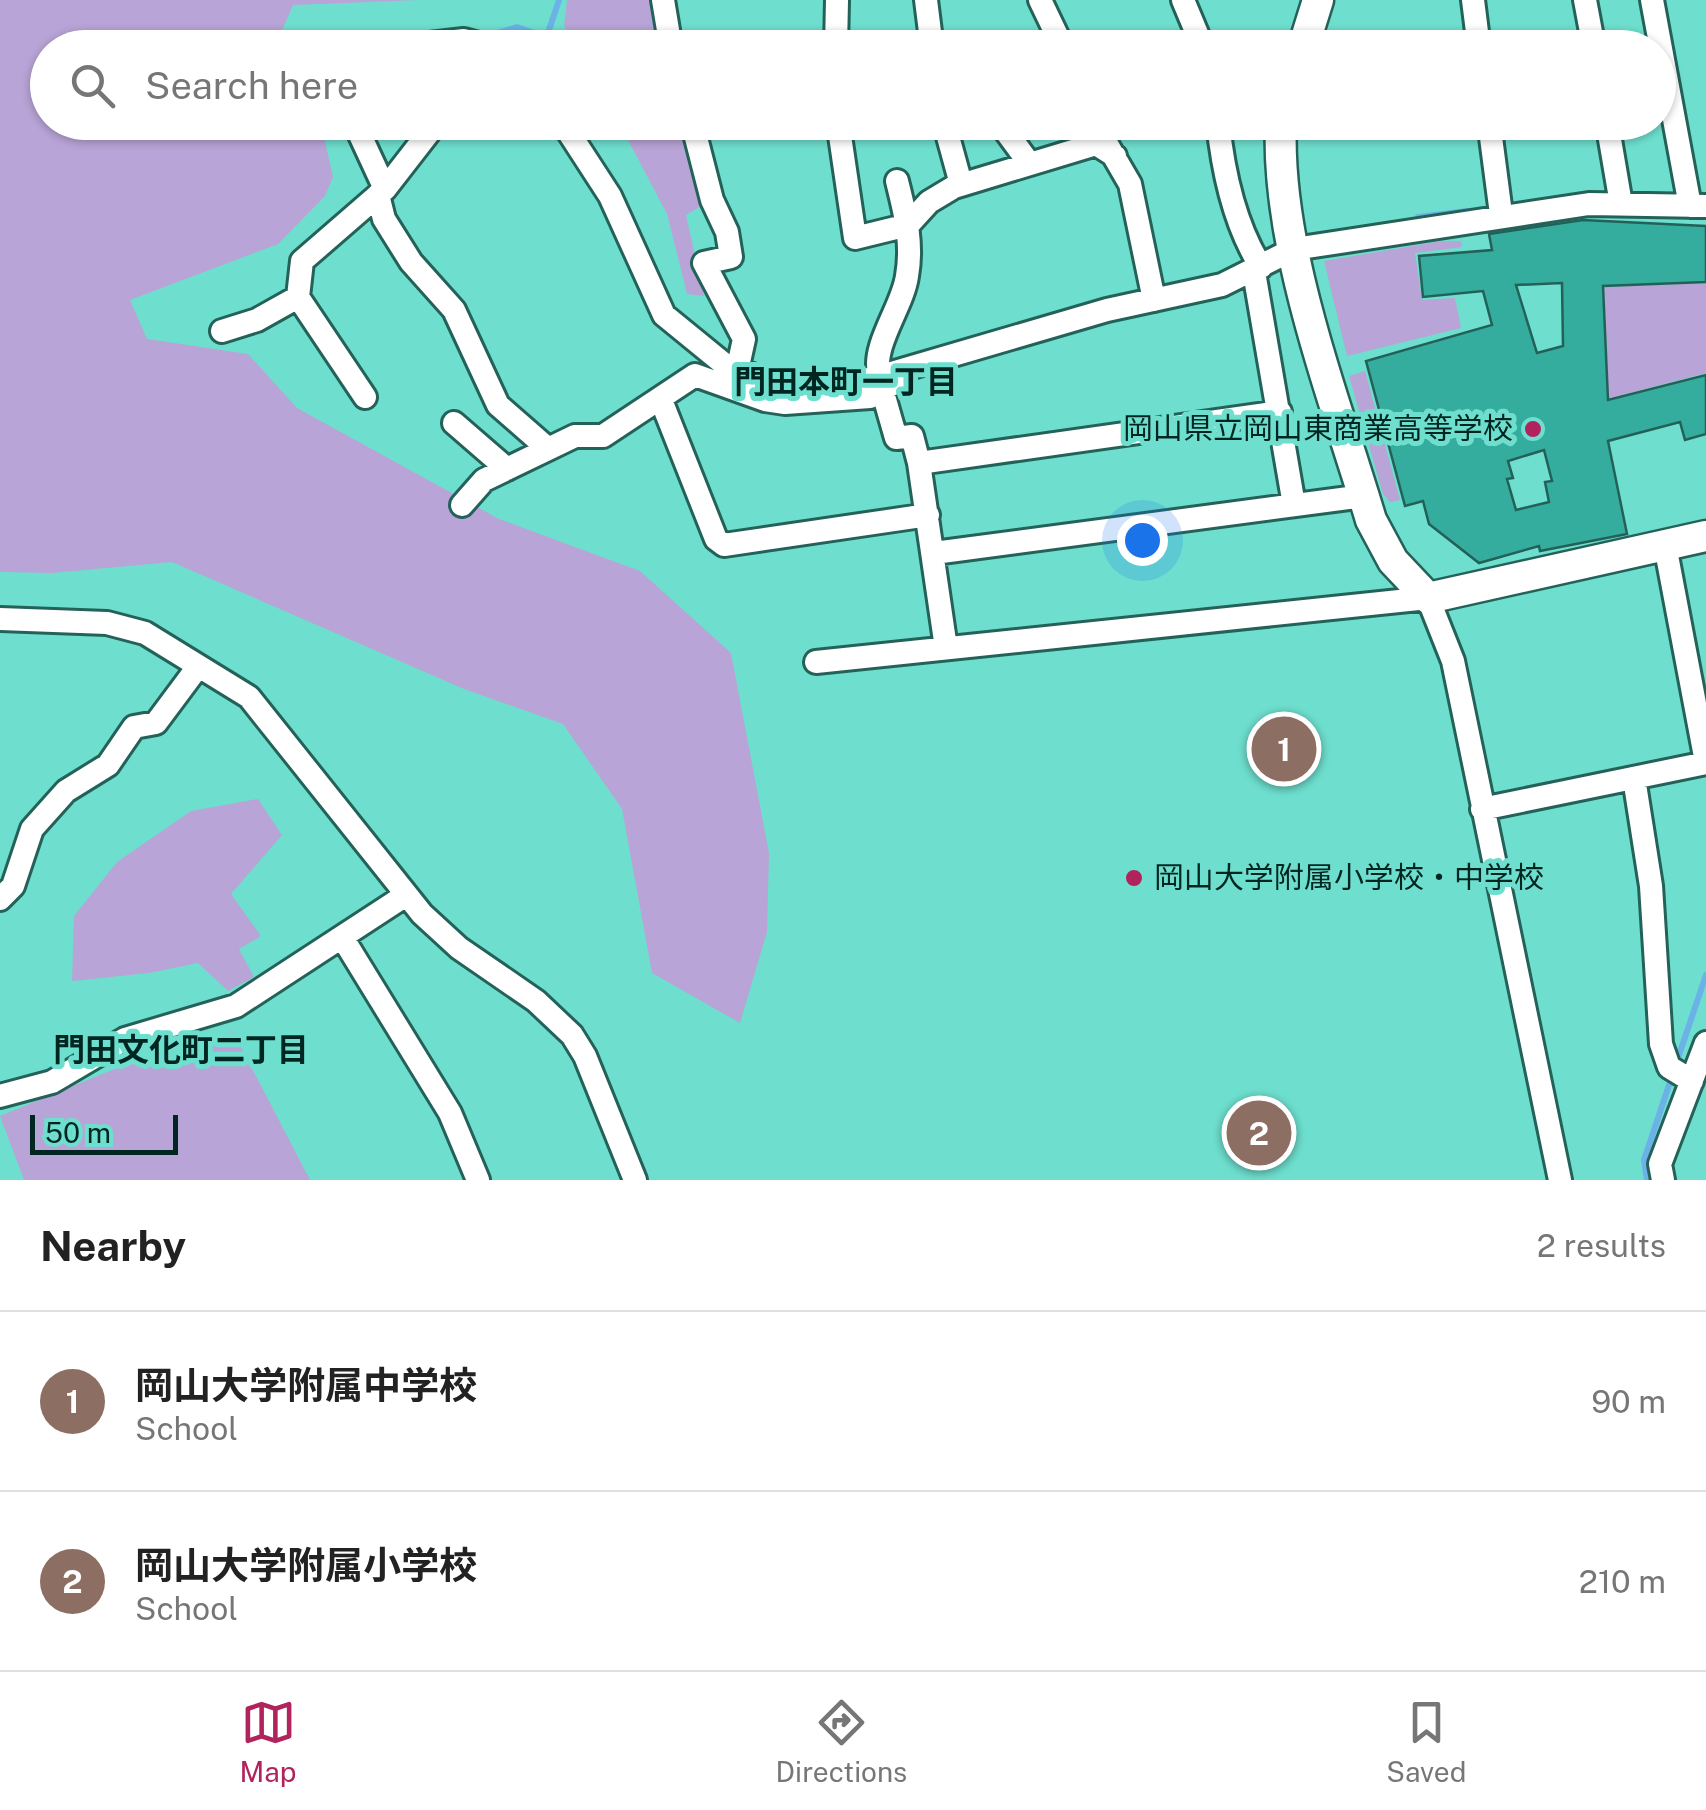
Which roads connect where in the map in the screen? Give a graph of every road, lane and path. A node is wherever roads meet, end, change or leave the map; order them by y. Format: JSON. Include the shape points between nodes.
{"nodes":[{"id":1,"x":663,"y":0,"type":"edge"},
{"id":2,"x":836,"y":0,"type":"edge"},
{"id":3,"x":926,"y":0,"type":"edge"},
{"id":4,"x":1040,"y":0,"type":"edge"},
{"id":5,"x":1184,"y":0,"type":"edge"},
{"id":6,"x":1473,"y":0,"type":"edge"},
{"id":7,"x":1585,"y":0,"type":"edge"},
{"id":8,"x":1652,"y":0,"type":"edge"},
{"id":9,"x":1315,"y":3,"type":"edge"},
{"id":10,"x":668,"y":30,"type":"edge"},
{"id":11,"x":836,"y":30,"type":"edge"},
{"id":12,"x":930,"y":30,"type":"edge"},
{"id":13,"x":1055,"y":30,"type":"edge"},
{"id":14,"x":1196,"y":30,"type":"edge"},
{"id":15,"x":1308,"y":30,"type":"edge"},
{"id":16,"x":1477,"y":30,"type":"edge"},
{"id":17,"x":1591,"y":30,"type":"edge"},
{"id":18,"x":1659,"y":30,"type":"edge"},
{"id":19,"x":1676,"y":107,"type":"edge"},
{"id":20,"x":361,"y":140,"type":"edge"},
{"id":21,"x":423,"y":140,"type":"edge"},
{"id":22,"x":574,"y":140,"type":"edge"},
{"id":23,"x":697,"y":140,"type":"edge"},
{"id":24,"x":841,"y":140,"type":"edge"},
{"id":25,"x":949,"y":140,"type":"edge"},
{"id":26,"x":1012,"y":140,"type":"edge"},
{"id":27,"x":1105,"y":140,"type":"edge"},
{"id":28,"x":1220,"y":140,"type":"edge"},
{"id":29,"x":1281,"y":140,"type":"edge"},
{"id":30,"x":1491,"y":140,"type":"edge"},
{"id":31,"x":1609,"y":140,"type":"edge"},
{"id":32,"x":1115,"y":156,"type":"junction"},
{"id":33,"x":1028,"y":163,"type":"junction"},
{"id":34,"x":897,"y":181,"type":"dead end"},
{"id":35,"x":961,"y":184,"type":"junction"},
{"id":36,"x":382,"y":192,"type":"junction"},
{"id":37,"x":1620,"y":204,"type":"junction"},
{"id":38,"x":1698,"y":206,"type":"edge"},
{"id":39,"x":1501,"y":214,"type":"junction"},
{"id":40,"x":908,"y":225,"type":"junction"},
{"id":41,"x":1294,"y":249,"type":"junction"},
{"id":42,"x":1257,"y":270,"type":"junction"},
{"id":43,"x":298,"y":297,"type":"junction"},
{"id":44,"x":1154,"y":300,"type":"junction"},
{"id":45,"x":222,"y":331,"type":"dead end"},
{"id":46,"x":739,"y":363,"type":"junction"},
{"id":47,"x":879,"y":374,"type":"junction"},
{"id":48,"x":365,"y":397,"type":"dead end"},
{"id":49,"x":662,"y":400,"type":"junction"},
{"id":50,"x":1280,"y":412,"type":"junction"},
{"id":51,"x":454,"y":422,"type":"dead end"},
{"id":52,"x":546,"y":447,"type":"junction"},
{"id":53,"x":919,"y":463,"type":"junction"},
{"id":54,"x":508,"y":469,"type":"junction"},
{"id":55,"x":1364,"y":496,"type":"junction"},
{"id":56,"x":462,"y":504,"type":"dead end"},
{"id":57,"x":1294,"y":505,"type":"junction"},
{"id":58,"x":928,"y":515,"type":"junction"},
{"id":59,"x":1706,"y":536,"type":"edge"},
{"id":60,"x":1664,"y":545,"type":"junction"},
{"id":61,"x":934,"y":553,"type":"junction"},
{"id":62,"x":1428,"y":598,"type":"junction"},
{"id":63,"x":0,"y":619,"type":"edge"},
{"id":64,"x":946,"y":648,"type":"junction"},
{"id":65,"x":816,"y":662,"type":"dead end"},
{"id":66,"x":197,"y":668,"type":"junction"},
{"id":67,"x":1706,"y":763,"type":"edge"},
{"id":68,"x":1634,"y":778,"type":"junction"},
{"id":69,"x":1482,"y":809,"type":"junction"},
{"id":70,"x":406,"y":895,"type":"junction"},
{"id":71,"x":0,"y":899,"type":"edge"},
{"id":72,"x":342,"y":937,"type":"junction"},
{"id":73,"x":1706,"y":1042,"type":"edge"},
{"id":74,"x":1680,"y":1074,"type":"junction"},
{"id":75,"x":0,"y":1096,"type":"edge"},
{"id":76,"x":478,"y":1180,"type":"edge"},
{"id":77,"x":635,"y":1180,"type":"edge"},
{"id":78,"x":1560,"y":1180,"type":"edge"},
{"id":79,"x":1664,"y":1180,"type":"edge"}],
"edges":[{"from":1,"to":10,"type":"street"},
{"from":2,"to":11,"type":"street"},
{"from":3,"to":12,"type":"street"},
{"from":4,"to":13,"type":"street"},
{"from":5,"to":14,"type":"street"},
{"from":6,"to":16,"type":"street"},
{"from":7,"to":17,"type":"street"},
{"from":8,"to":18,"type":"street"},
{"from":9,"to":15,"type":"street"},
{"from":19,"to":38,"type":"street"},
{"from":20,"to":36,"type":"street"},
{"from":21,"to":36,"type":"street"},
{"from":22,"to":46,"type":"street","via":[[610,196],[664,315],[698,346]]},
{"from":23,"to":46,"type":"street","via":[[731,258],[704,264],[740,328]]},
{"from":24,"to":40,"type":"street","via":[[855,238]]},
{"from":25,"to":35,"type":"street"},
{"from":26,"to":33,"type":"street"},
{"from":27,"to":32,"type":"street"},
{"from":28,"to":42,"type":"street"},
{"from":29,"to":41,"type":"street","via":[[1279,168]]},
{"from":30,"to":39,"type":"street"},
{"from":31,"to":37,"type":"street"},
{"from":32,"to":33,"type":"street","via":[[1096,144]]},
{"from":32,"to":44,"type":"street","via":[[1130,184]]},
{"from":33,"to":35,"type":"street"},
{"from":34,"to":40,"type":"street"},
{"from":35,"to":40,"type":"street","via":[[928,202]]},
{"from":36,"to":43,"type":"street","via":[[302,261]]},
{"from":36,"to":52,"type":"street","via":[[384,219],[454,310],[498,405]]},
{"from":37,"to":38,"type":"street"},
{"from":37,"to":39,"type":"street"},
{"from":39,"to":41,"type":"street"},
{"from":40,"to":47,"type":"street","via":[[907,278]]},
{"from":41,"to":42,"type":"street"},
{"from":41,"to":55,"type":"street"},
{"from":42,"to":44,"type":"street"},
{"from":42,"to":50,"type":"street"},
{"from":43,"to":45,"type":"street"},
{"from":43,"to":48,"type":"street"},
{"from":44,"to":47,"type":"street"},
{"from":46,"to":47,"type":"street","via":[[776,384]]},
{"from":47,"to":49,"type":"street","via":[[870,397],[786,403],[695,375]]},
{"from":47,"to":53,"type":"street","via":[[896,438],[912,436]]},
{"from":49,"to":52,"type":"street","via":[[603,436],[575,436]]},
{"from":49,"to":58,"type":"street","via":[[716,540],[724,545]]},
{"from":50,"to":53,"type":"street"},
{"from":50,"to":57,"type":"street"},
{"from":51,"to":54,"type":"street"},
{"from":52,"to":54,"type":"street"},
{"from":53,"to":58,"type":"street"},
{"from":54,"to":56,"type":"street","via":[[484,480]]},
{"from":55,"to":57,"type":"street"},
{"from":55,"to":62,"type":"street","via":[[1393,561]]},
{"from":57,"to":61,"type":"street"},
{"from":58,"to":61,"type":"street"},
{"from":59,"to":60,"type":"street"},
{"from":60,"to":62,"type":"street"},
{"from":60,"to":67,"type":"street"},
{"from":61,"to":64,"type":"street"},
{"from":62,"to":64,"type":"street"},
{"from":62,"to":69,"type":"street","via":[[1454,661]]},
{"from":63,"to":66,"type":"street","via":[[107,622],[145,634]]},
{"from":64,"to":65,"type":"street"},
{"from":66,"to":70,"type":"street","via":[[249,697]]},
{"from":66,"to":71,"type":"street","via":[[156,723],[134,727],[108,765],[66,791],[32,829],[13,886]]},
{"from":67,"to":68,"type":"street"},
{"from":68,"to":69,"type":"street"},
{"from":68,"to":74,"type":"street","via":[[1651,886],[1661,1044]]},
{"from":69,"to":78,"type":"street"},
{"from":70,"to":72,"type":"street"},
{"from":70,"to":77,"type":"street","via":[[459,948],[522,990],[572,1036]]},
{"from":72,"to":75,"type":"street","via":[[236,1006],[126,1038],[52,1082]]},
{"from":72,"to":76,"type":"street","via":[[450,1113]]},
{"from":73,"to":74,"type":"street"},
{"from":74,"to":79,"type":"street","via":[[1660,1164]]}]}
